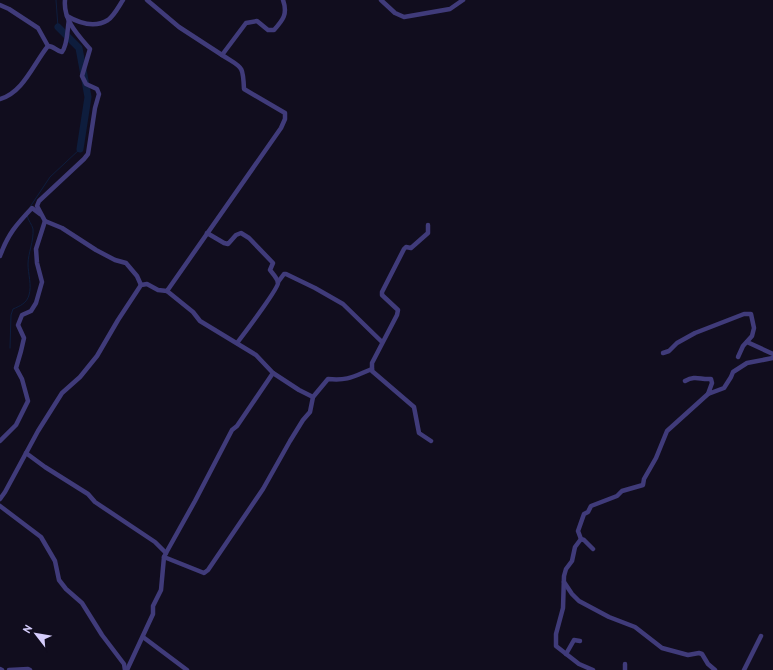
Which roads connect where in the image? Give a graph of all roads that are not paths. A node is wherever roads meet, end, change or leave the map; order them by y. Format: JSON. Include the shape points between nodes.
{"nodes":[{"id":1,"x":65,"y":0,"type":"edge"},
{"id":2,"x":123,"y":0,"type":"edge"},
{"id":3,"x":147,"y":0,"type":"edge"},
{"id":4,"x":282,"y":0,"type":"edge"},
{"id":5,"x":381,"y":0,"type":"edge"},
{"id":6,"x":463,"y":0,"type":"edge"},
{"id":7,"x":0,"y":5,"type":"edge"},
{"id":8,"x":68,"y":18,"type":"junction"},
{"id":9,"x":48,"y":46,"type":"junction"},
{"id":10,"x":222,"y":55,"type":"junction"},
{"id":11,"x":0,"y":99,"type":"edge"},
{"id":12,"x":41,"y":214,"type":"junction"},
{"id":13,"x":45,"y":222,"type":"junction"},
{"id":14,"x":428,"y":225,"type":"dead end"},
{"id":15,"x":207,"y":233,"type":"junction"},
{"id":16,"x":0,"y":256,"type":"edge"},
{"id":17,"x":278,"y":282,"type":"junction"},
{"id":18,"x":141,"y":285,"type":"junction"},
{"id":19,"x":167,"y":291,"type":"junction"},
{"id":20,"x":382,"y":342,"type":"junction"},
{"id":21,"x":747,"y":342,"type":"junction"},
{"id":22,"x":237,"y":343,"type":"junction"},
{"id":23,"x":663,"y":353,"type":"dead end"},
{"id":24,"x":773,"y":354,"type":"edge"},
{"id":25,"x":738,"y":357,"type":"dead end"},
{"id":26,"x":773,"y":358,"type":"edge"},
{"id":27,"x":372,"y":369,"type":"junction"},
{"id":28,"x":272,"y":373,"type":"junction"},
{"id":29,"x":685,"y":381,"type":"dead end"},
{"id":30,"x":708,"y":394,"type":"junction"},
{"id":31,"x":313,"y":397,"type":"junction"},
{"id":32,"x":0,"y":441,"type":"edge"},
{"id":33,"x":430,"y":441,"type":"dead end"},
{"id":34,"x":26,"y":453,"type":"junction"},
{"id":35,"x":0,"y":499,"type":"edge"},
{"id":36,"x":0,"y":506,"type":"edge"},
{"id":37,"x":581,"y":539,"type":"junction"},
{"id":38,"x":593,"y":548,"type":"dead end"},
{"id":39,"x":165,"y":555,"type":"junction"},
{"id":40,"x":564,"y":582,"type":"junction"},
{"id":41,"x":143,"y":636,"type":"junction"},
{"id":42,"x":761,"y":636,"type":"dead end"},
{"id":43,"x":580,"y":641,"type":"dead end"},
{"id":44,"x":566,"y":654,"type":"junction"},
{"id":45,"x":625,"y":664,"type":"dead end"},
{"id":46,"x":9,"y":670,"type":"edge"},
{"id":47,"x":30,"y":670,"type":"edge"},
{"id":48,"x":126,"y":670,"type":"edge"},
{"id":49,"x":187,"y":670,"type":"edge"},
{"id":50,"x":593,"y":670,"type":"edge"},
{"id":51,"x":625,"y":670,"type":"edge"},
{"id":52,"x":715,"y":670,"type":"edge"},
{"id":53,"x":744,"y":670,"type":"edge"}],
"edges":[{"from":1,"to":8,"type":"street"},
{"from":2,"to":8,"type":"street","via":[[109,20],[94,25]]},
{"from":3,"to":10,"type":"street","via":[[179,27]]},
{"from":4,"to":10,"type":"street","via":[[285,7],[283,20],[274,30],[268,30],[257,21],[246,23]]},
{"from":5,"to":6,"type":"street","via":[[395,13],[404,16],[450,9]]},
{"from":7,"to":9,"type":"street","via":[[38,28]]},
{"from":8,"to":9,"type":"street","via":[[62,52]]},
{"from":8,"to":12,"type":"street","via":[[90,49],[82,76],[86,84],[97,89],[99,94],[94,108],[88,154],[36,206]]},
{"from":9,"to":11,"type":"street","via":[[16,91]]},
{"from":10,"to":15,"type":"street","via":[[243,71],[244,89],[285,113],[285,119],[267,149]]},
{"from":12,"to":13,"type":"street"},
{"from":12,"to":16,"type":"street","via":[[32,208],[14,228]]},
{"from":13,"to":18,"type":"street","via":[[62,228],[96,250],[126,263]]},
{"from":13,"to":32,"type":"street","via":[[36,249],[42,282],[36,303],[31,311],[22,315],[18,325],[24,338],[16,368],[28,401],[16,425]]},
{"from":14,"to":20,"type":"street","via":[[428,233],[411,248],[404,249],[382,292],[398,310]]},
{"from":15,"to":17,"type":"street","via":[[228,244],[241,233],[249,238],[272,263],[270,270]]},
{"from":15,"to":19,"type":"street"},
{"from":17,"to":20,"type":"street","via":[[286,274],[315,288],[342,304]]},
{"from":17,"to":22,"type":"street","via":[[278,286],[258,316]]},
{"from":18,"to":19,"type":"street","via":[[147,284],[158,290]]},
{"from":18,"to":34,"type":"street","via":[[97,356],[80,377],[62,393]]},
{"from":19,"to":22,"type":"street","via":[[194,312],[200,321]]},
{"from":20,"to":27,"type":"street","via":[[372,362]]},
{"from":21,"to":23,"type":"street","via":[[753,331],[751,314],[744,314],[694,333]]},
{"from":21,"to":24,"type":"street"},
{"from":21,"to":25,"type":"street"},
{"from":22,"to":28,"type":"street","via":[[256,355]]},
{"from":26,"to":30,"type":"street","via":[[747,363],[733,372],[724,388]]},
{"from":27,"to":31,"type":"street","via":[[352,378],[328,379]]},
{"from":27,"to":33,"type":"street","via":[[414,407],[419,433]]},
{"from":28,"to":31,"type":"street"},
{"from":28,"to":39,"type":"street","via":[[238,426],[232,430]]},
{"from":29,"to":30,"type":"street","via":[[691,377],[711,379]]},
{"from":30,"to":37,"type":"street","via":[[668,431],[643,485],[622,491],[617,496],[591,506],[584,514],[578,531]]},
{"from":31,"to":39,"type":"street","via":[[310,412],[290,441],[263,490],[208,570],[204,573]]},
{"from":34,"to":35,"type":"street"},
{"from":34,"to":39,"type":"street","via":[[155,542]]},
{"from":36,"to":48,"type":"street","via":[[40,537],[55,561],[59,580],[82,603]]},
{"from":37,"to":38,"type":"street"},
{"from":37,"to":40,"type":"street","via":[[566,569]]},
{"from":39,"to":41,"type":"street","via":[[161,590]]},
{"from":40,"to":44,"type":"street","via":[[563,608],[556,634],[556,646]]},
{"from":40,"to":52,"type":"street","via":[[579,601],[635,627],[662,648],[688,655],[702,654]]},
{"from":41,"to":48,"type":"street"},
{"from":41,"to":49,"type":"street"},
{"from":42,"to":53,"type":"street"},
{"from":43,"to":44,"type":"street","via":[[574,640]]},
{"from":44,"to":50,"type":"street"},
{"from":45,"to":51,"type":"street"},
{"from":46,"to":47,"type":"street"}]}
